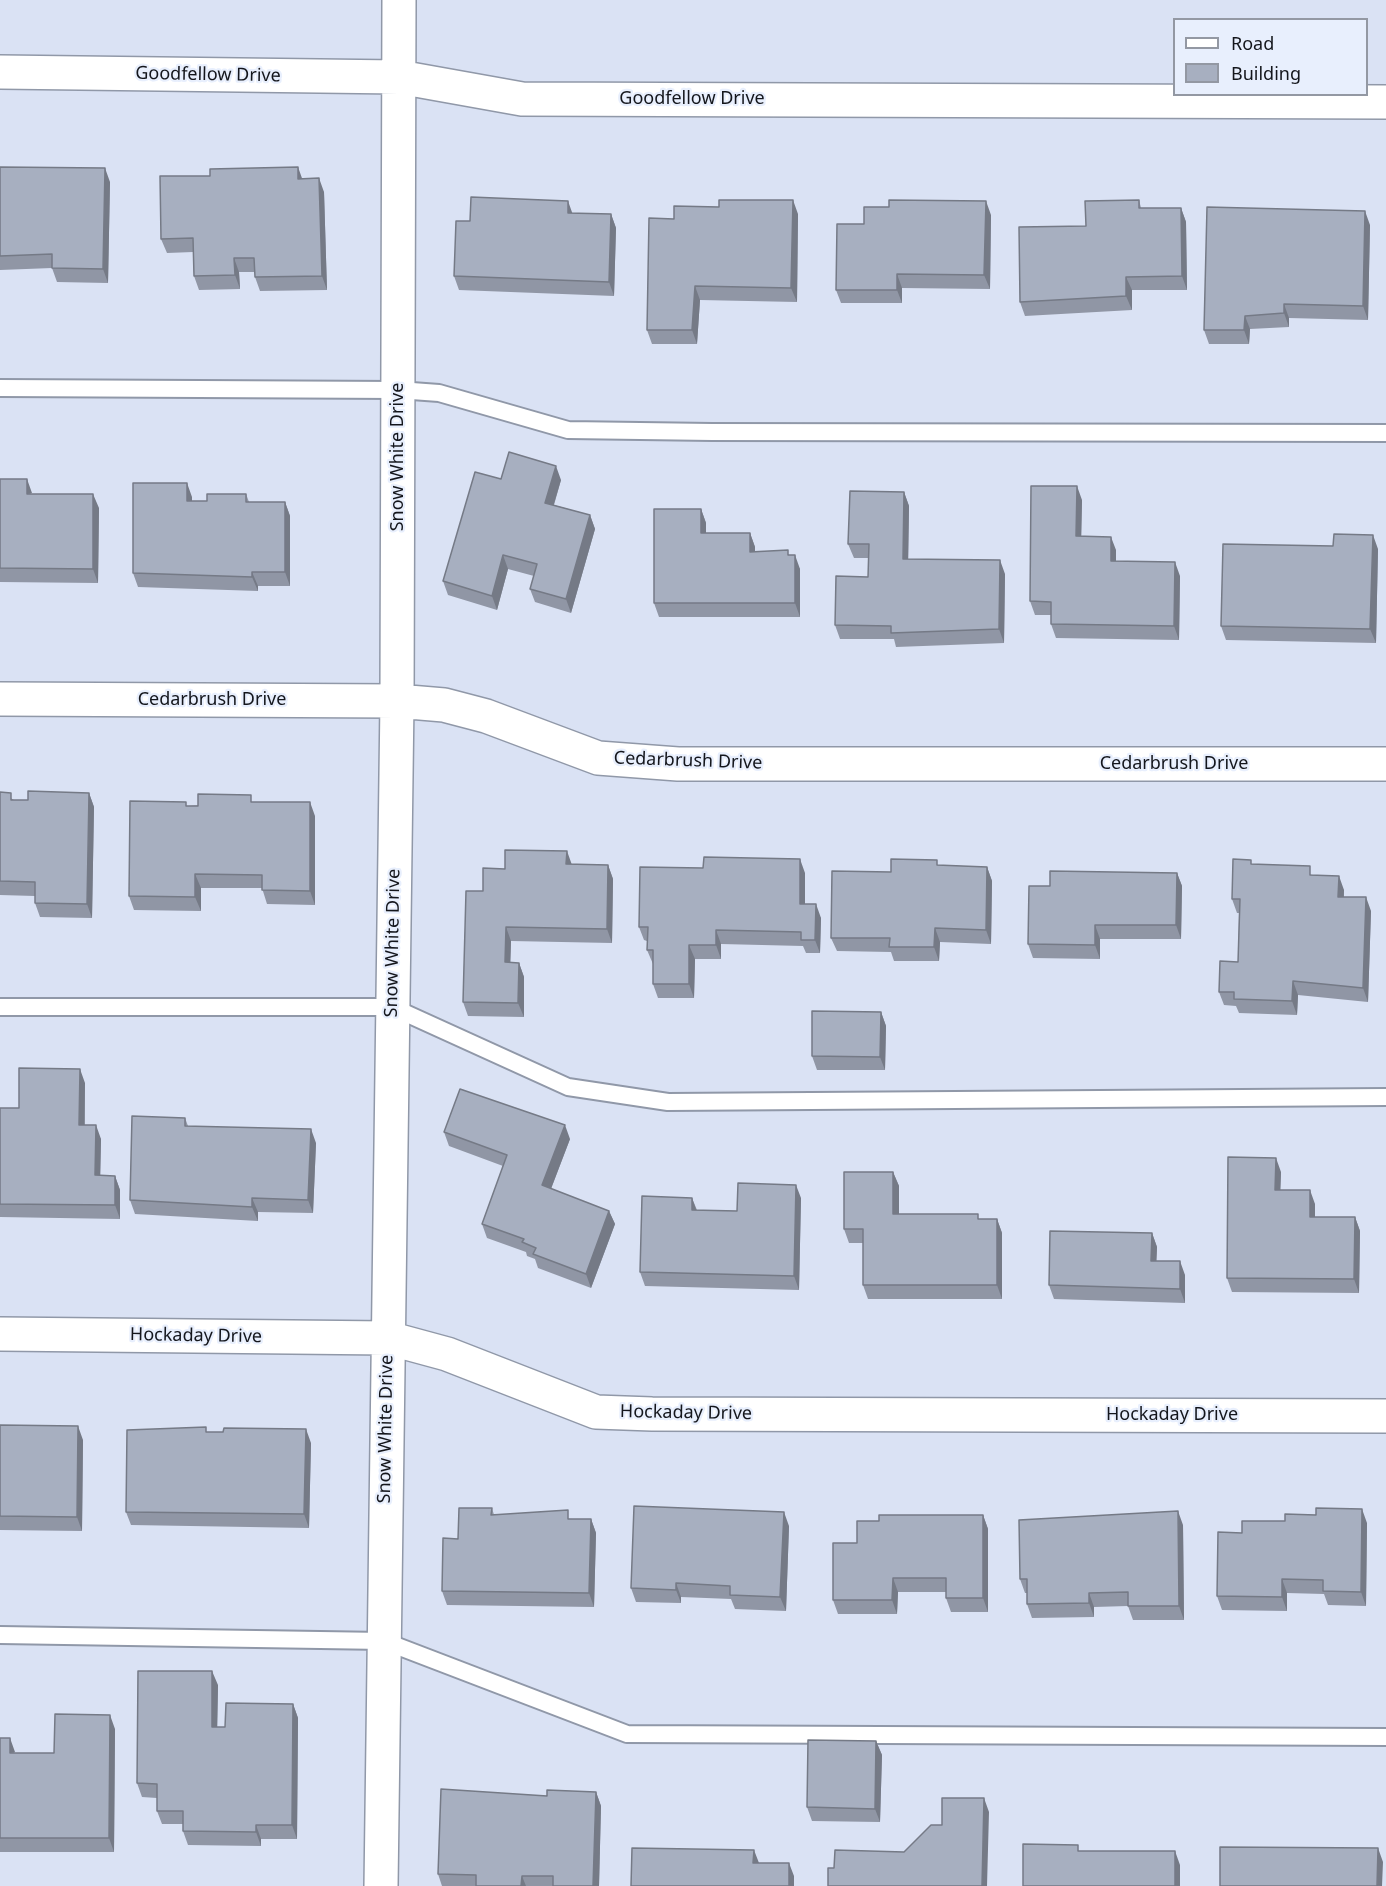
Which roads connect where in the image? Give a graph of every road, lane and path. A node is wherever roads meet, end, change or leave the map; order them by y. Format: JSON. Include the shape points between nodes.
{"nodes":[{"id":1,"x":399,"y":0,"type":"edge"},
{"id":2,"x":0,"y":72,"type":"edge"},
{"id":3,"x":399,"y":77,"type":"junction"},
{"id":4,"x":1386,"y":102,"type":"edge"},
{"id":5,"x":0,"y":388,"type":"edge"},
{"id":6,"x":398,"y":390,"type":"junction"},
{"id":7,"x":1386,"y":433,"type":"edge"},
{"id":8,"x":0,"y":699,"type":"edge"},
{"id":9,"x":397,"y":701,"type":"junction"},
{"id":10,"x":1386,"y":764,"type":"edge"},
{"id":11,"x":0,"y":1007,"type":"edge"},
{"id":12,"x":392,"y":1007,"type":"junction"},
{"id":13,"x":1386,"y":1097,"type":"edge"},
{"id":14,"x":0,"y":1334,"type":"edge"},
{"id":15,"x":387,"y":1338,"type":"junction"},
{"id":16,"x":1386,"y":1416,"type":"edge"},
{"id":17,"x":0,"y":1635,"type":"edge"},
{"id":18,"x":384,"y":1641,"type":"junction"},
{"id":19,"x":1386,"y":1737,"type":"edge"},
{"id":20,"x":381,"y":1886,"type":"edge"}],
"edges":[{"from":1,"to":3,"type":"street","name":"Snow White Drive"},
{"from":2,"to":3,"type":"street","name":"Goodfellow Drive"},
{"from":3,"to":4,"type":"street","name":"Goodfellow Drive","via":[[522,99]]},
{"from":3,"to":6,"type":"street","name":"Snow White Drive"},
{"from":5,"to":6,"type":"lane"},
{"from":6,"to":7,"type":"lane","via":[[439,393],[568,430]]},
{"from":6,"to":9,"type":"street","name":"Snow White Drive"},
{"from":8,"to":9,"type":"street","name":"Cedarbrush Drive"},
{"from":9,"to":10,"type":"street","name":"Cedarbrush Drive","via":[[444,705],[486,716],[598,758],[678,764]]},
{"from":9,"to":12,"type":"street","name":"Snow White Drive"},
{"from":11,"to":12,"type":"lane"},
{"from":12,"to":13,"type":"lane","via":[[568,1087],[668,1102]]},
{"from":12,"to":15,"type":"street","name":"Snow White Drive"},
{"from":14,"to":15,"type":"street","name":"Hockaday Drive"},
{"from":15,"to":16,"type":"street","name":"Hockaday Drive","via":[[447,1354],[596,1412]]},
{"from":15,"to":18,"type":"street","name":"Snow White Drive"},
{"from":17,"to":18,"type":"lane"},
{"from":18,"to":19,"type":"lane","via":[[627,1734]]},
{"from":18,"to":20,"type":"street","name":"Snow White Drive"}]}
